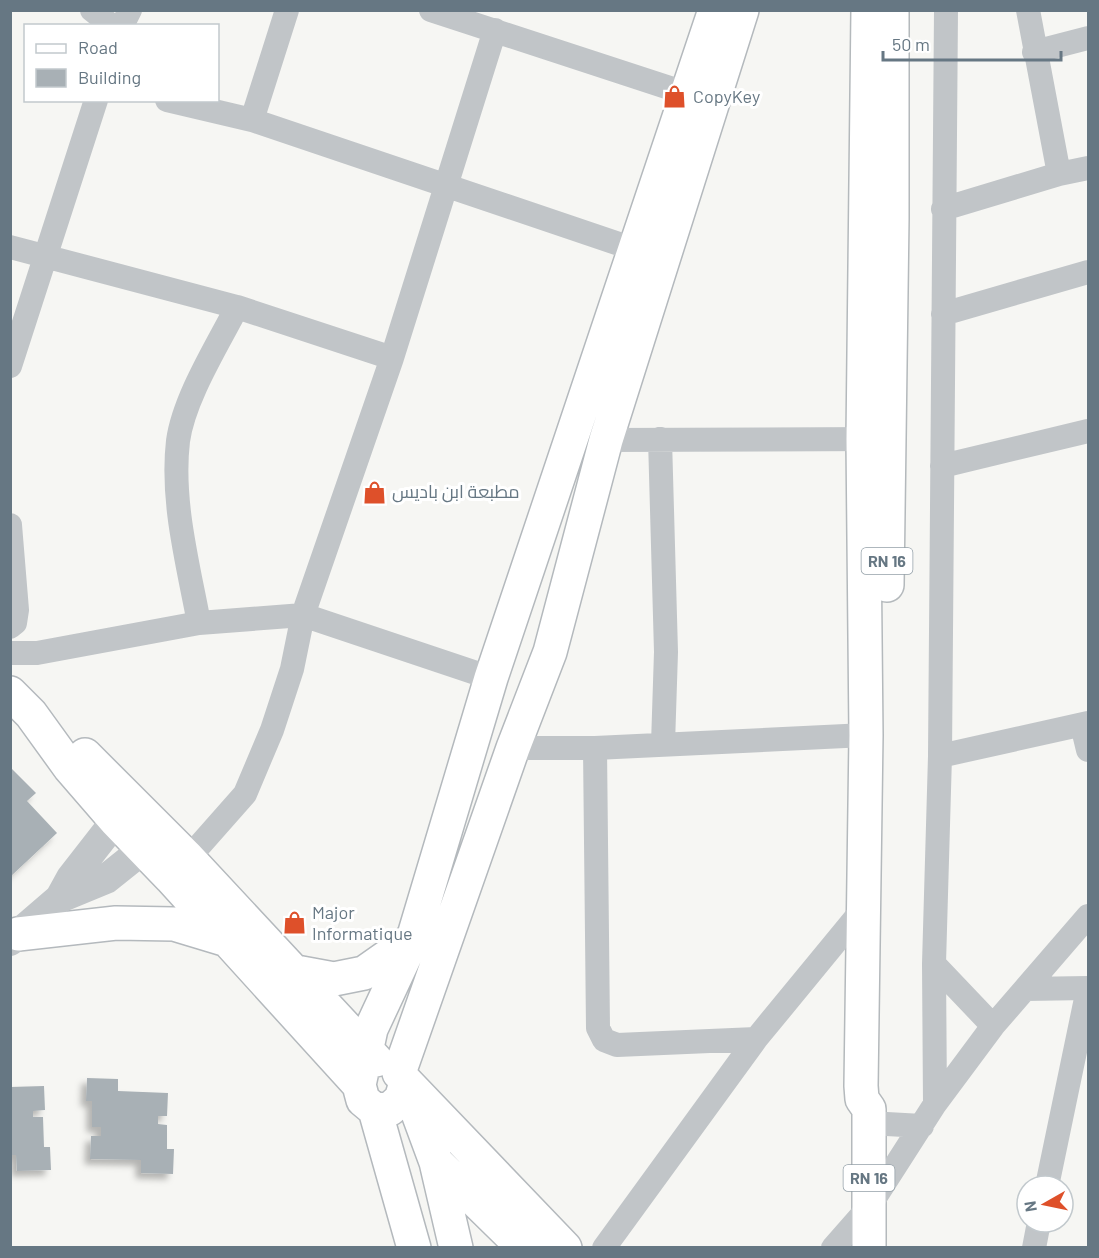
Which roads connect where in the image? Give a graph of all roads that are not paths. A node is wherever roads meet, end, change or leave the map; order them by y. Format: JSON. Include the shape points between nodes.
{"nodes":[{"id":1,"x":92,"y":10,"type":"edge"},
{"id":2,"x":129,"y":10,"type":"edge"},
{"id":3,"x":287,"y":10,"type":"edge"},
{"id":4,"x":431,"y":10,"type":"edge"},
{"id":5,"x":715,"y":10,"type":"edge"},
{"id":6,"x":742,"y":10,"type":"edge"},
{"id":7,"x":868,"y":10,"type":"edge"},
{"id":8,"x":892,"y":10,"type":"edge"},
{"id":9,"x":946,"y":10,"type":"edge"},
{"id":10,"x":1028,"y":10,"type":"edge"},
{"id":11,"x":110,"y":24,"type":"edge"},
{"id":12,"x":123,"y":24,"type":"edge"},
{"id":13,"x":495,"y":30,"type":"junction"},
{"id":14,"x":1089,"y":38,"type":"edge"},
{"id":15,"x":1034,"y":52,"type":"junction"},
{"id":16,"x":688,"y":94,"type":"junction"},
{"id":17,"x":95,"y":102,"type":"edge"},
{"id":18,"x":176,"y":102,"type":"edge"},
{"id":19,"x":252,"y":120,"type":"junction"},
{"id":20,"x":1089,"y":168,"type":"edge"},
{"id":21,"x":1059,"y":174,"type":"junction"},
{"id":22,"x":445,"y":184,"type":"junction"},
{"id":23,"x":943,"y":209,"type":"junction"},
{"id":24,"x":10,"y":247,"type":"edge"},
{"id":25,"x":637,"y":250,"type":"junction"},
{"id":26,"x":47,"y":257,"type":"junction"},
{"id":27,"x":1089,"y":272,"type":"edge"},
{"id":28,"x":237,"y":307,"type":"junction"},
{"id":29,"x":943,"y":314,"type":"junction"},
{"id":30,"x":392,"y":358,"type":"junction"},
{"id":31,"x":10,"y":366,"type":"edge"},
{"id":32,"x":1089,"y":431,"type":"edge"},
{"id":33,"x":876,"y":439,"type":"junction"},
{"id":34,"x":606,"y":440,"type":"junction"},
{"id":35,"x":660,"y":440,"type":"junction"},
{"id":36,"x":942,"y":466,"type":"junction"},
{"id":37,"x":10,"y":525,"type":"edge"},
{"id":38,"x":303,"y":615,"type":"junction"},
{"id":39,"x":199,"y":623,"type":"junction"},
{"id":40,"x":10,"y":627,"type":"edge"},
{"id":41,"x":10,"y":653,"type":"edge"},
{"id":42,"x":491,"y":678,"type":"junction"},
{"id":43,"x":21,"y":703,"type":"edge"},
{"id":44,"x":1085,"y":724,"type":"edge"},
{"id":45,"x":866,"y":735,"type":"junction"},
{"id":46,"x":663,"y":744,"type":"junction"},
{"id":47,"x":513,"y":748,"type":"junction"},
{"id":48,"x":595,"y":748,"type":"junction"},
{"id":49,"x":1089,"y":750,"type":"edge"},
{"id":50,"x":940,"y":756,"type":"junction"},
{"id":51,"x":123,"y":811,"type":"junction"},
{"id":52,"x":152,"y":843,"type":"junction"},
{"id":53,"x":180,"y":868,"type":"junction"},
{"id":54,"x":60,"y":898,"type":"junction"},
{"id":55,"x":862,"y":910,"type":"junction"},
{"id":56,"x":1089,"y":916,"type":"edge"},
{"id":57,"x":14,"y":938,"type":"edge"},
{"id":58,"x":413,"y":939,"type":"junction"},
{"id":59,"x":228,"y":940,"type":"junction"},
{"id":60,"x":934,"y":964,"type":"junction"},
{"id":61,"x":296,"y":972,"type":"junction"},
{"id":62,"x":1025,"y":988,"type":"junction"},
{"id":63,"x":1089,"y":989,"type":"edge"},
{"id":64,"x":993,"y":1026,"type":"junction"},
{"id":65,"x":756,"y":1039,"type":"junction"},
{"id":66,"x":382,"y":1081,"type":"junction"},
{"id":67,"x":935,"y":1104,"type":"junction"},
{"id":68,"x":869,"y":1116,"type":"junction"},
{"id":69,"x":922,"y":1126,"type":"junction"},
{"id":70,"x":436,"y":1162,"type":"junction"},
{"id":71,"x":1050,"y":1174,"type":"edge"},
{"id":72,"x":869,"y":1207,"type":"junction"},
{"id":73,"x":414,"y":1248,"type":"edge"},
{"id":74,"x":456,"y":1248,"type":"edge"},
{"id":75,"x":524,"y":1248,"type":"edge"},
{"id":76,"x":565,"y":1248,"type":"edge"},
{"id":77,"x":604,"y":1248,"type":"edge"},
{"id":78,"x":833,"y":1248,"type":"edge"},
{"id":79,"x":869,"y":1248,"type":"edge"}],
"edges":[{"from":1,"to":11,"type":"street"},
{"from":2,"to":12,"type":"street"},
{"from":3,"to":19,"type":"street"},
{"from":4,"to":13,"type":"street"},
{"from":5,"to":16,"type":"main road"},
{"from":6,"to":34,"type":"main road"},
{"from":7,"to":33,"type":"main road","number":"RN 16"},
{"from":8,"to":33,"type":"main road","number":"RN 16"},
{"from":9,"to":23,"type":"street"},
{"from":10,"to":15,"type":"street"},
{"from":13,"to":16,"type":"street"},
{"from":13,"to":22,"type":"street"},
{"from":14,"to":15,"type":"street"},
{"from":15,"to":21,"type":"street"},
{"from":16,"to":25,"type":"main road"},
{"from":17,"to":26,"type":"street"},
{"from":18,"to":19,"type":"street"},
{"from":19,"to":22,"type":"street"},
{"from":20,"to":21,"type":"street"},
{"from":21,"to":23,"type":"street"},
{"from":22,"to":25,"type":"street"},
{"from":22,"to":30,"type":"street"},
{"from":23,"to":29,"type":"street"},
{"from":24,"to":26,"type":"street"},
{"from":25,"to":42,"type":"main road"},
{"from":26,"to":28,"type":"street"},
{"from":26,"to":31,"type":"street"},
{"from":27,"to":29,"type":"street"},
{"from":28,"to":30,"type":"street"},
{"from":28,"to":39,"type":"street","via":[[191,400],[178,440],[182,530]]},
{"from":29,"to":36,"type":"street"},
{"from":30,"to":38,"type":"street"},
{"from":32,"to":36,"type":"street"},
{"from":33,"to":35,"type":"street"},
{"from":33,"to":45,"type":"main road","number":"RN 16"},
{"from":33,"to":68,"type":"main road","number":"RN 16","via":[[879,1087]]},
{"from":34,"to":35,"type":"street"},
{"from":34,"to":47,"type":"main road","via":[[550,652]]},
{"from":35,"to":46,"type":"street","via":[[666,652]]},
{"from":36,"to":50,"type":"street"},
{"from":37,"to":40,"type":"street","via":[[17,610],[15,623]]},
{"from":38,"to":39,"type":"street"},
{"from":38,"to":42,"type":"street"},
{"from":38,"to":53,"type":"street","via":[[272,730],[245,794]]},
{"from":39,"to":41,"type":"street","via":[[36,653]]},
{"from":42,"to":58,"type":"main road"},
{"from":43,"to":51,"type":"main road","via":[[70,768]]},
{"from":44,"to":49,"type":"street"},
{"from":44,"to":50,"type":"street"},
{"from":45,"to":46,"type":"street"},
{"from":45,"to":55,"type":"main road","number":"RN 16"},
{"from":46,"to":48,"type":"street"},
{"from":47,"to":48,"type":"street"},
{"from":47,"to":66,"type":"main road"},
{"from":48,"to":65,"type":"street","via":[[598,1028],[604,1040],[617,1045]]},
{"from":50,"to":60,"type":"street"},
{"from":51,"to":52,"type":"main road"},
{"from":51,"to":54,"type":"street"},
{"from":52,"to":53,"type":"main road"},
{"from":52,"to":54,"type":"street","via":[[93,886]]},
{"from":53,"to":59,"type":"main road"},
{"from":53,"to":61,"type":"main road"},
{"from":54,"to":57,"type":"street"},
{"from":55,"to":65,"type":"street"},
{"from":55,"to":68,"type":"main road","number":"RN 16","via":[[861,1086]]},
{"from":56,"to":62,"type":"street"},
{"from":57,"to":59,"type":"main road","via":[[116,923],[174,924]]},
{"from":58,"to":61,"type":"main road","via":[[364,973],[334,979]]},
{"from":58,"to":66,"type":"main road","via":[[370,1029]]},
{"from":59,"to":66,"type":"main road"},
{"from":60,"to":64,"type":"street"},
{"from":60,"to":67,"type":"street"},
{"from":61,"to":66,"type":"main road"},
{"from":62,"to":63,"type":"street"},
{"from":62,"to":64,"type":"street"},
{"from":63,"to":71,"type":"street"},
{"from":64,"to":67,"type":"street"},
{"from":65,"to":77,"type":"street"},
{"from":66,"to":70,"type":"main road","via":[[417,1106]]},
{"from":66,"to":73,"type":"main road"},
{"from":66,"to":76,"type":"main road"},
{"from":67,"to":69,"type":"street"},
{"from":68,"to":69,"type":"street"},
{"from":68,"to":72,"type":"main road","number":"RN 16"},
{"from":69,"to":72,"type":"street"},
{"from":70,"to":74,"type":"main road"},
{"from":70,"to":75,"type":"main road"},
{"from":72,"to":78,"type":"street"},
{"from":72,"to":79,"type":"main road","number":"RN 16"}]}
